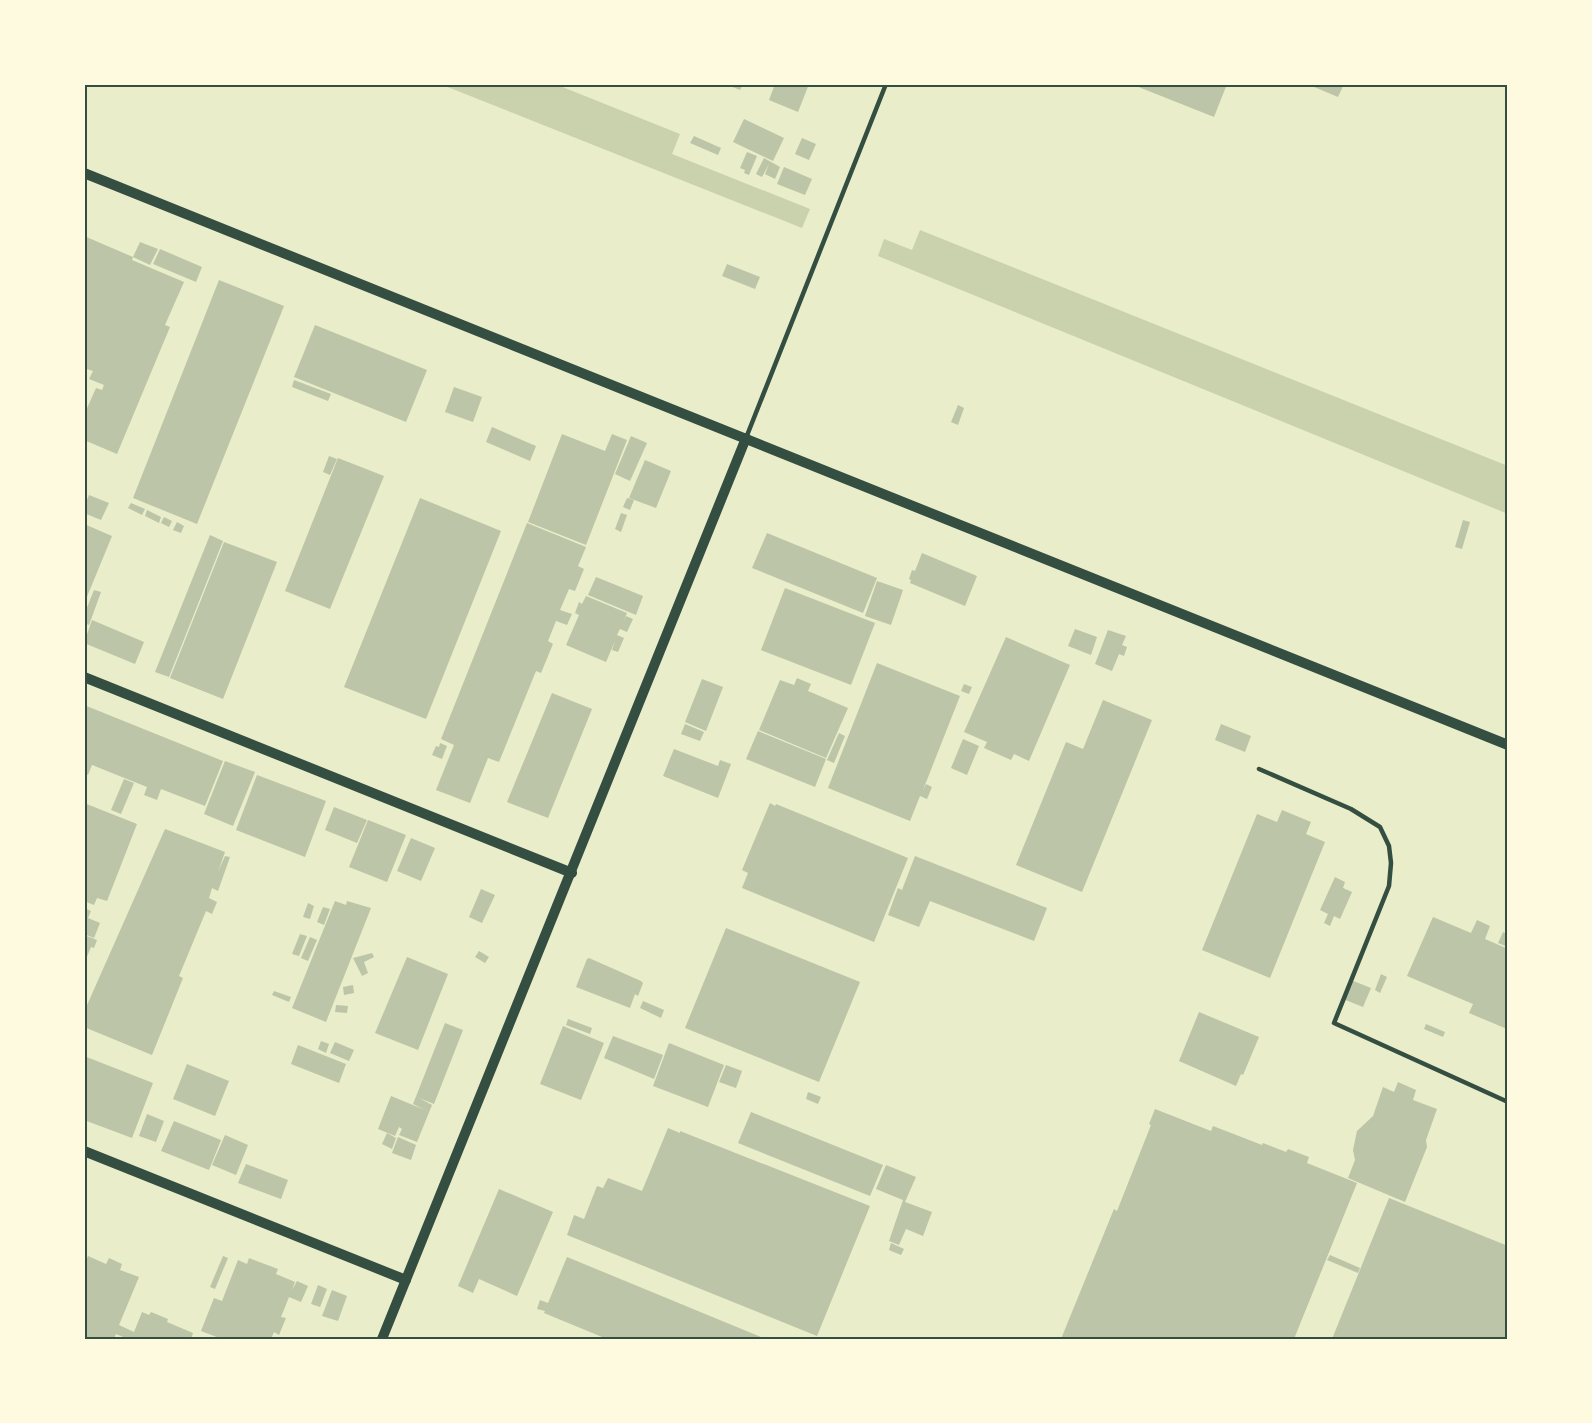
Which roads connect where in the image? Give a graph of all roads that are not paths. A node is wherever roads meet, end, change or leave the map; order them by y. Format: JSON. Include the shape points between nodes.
{"nodes":[{"id":1,"x":886,"y":84,"type":"edge"},
{"id":2,"x":84,"y":173,"type":"edge"},
{"id":3,"x":746,"y":438,"type":"junction"},
{"id":4,"x":84,"y":677,"type":"edge"},
{"id":5,"x":1508,"y":745,"type":"edge"},
{"id":6,"x":1258,"y":769,"type":"dead end"},
{"id":7,"x":572,"y":873,"type":"junction"},
{"id":8,"x":1508,"y":1102,"type":"edge"},
{"id":9,"x":84,"y":1151,"type":"edge"},
{"id":10,"x":406,"y":1280,"type":"junction"},
{"id":11,"x":382,"y":1339,"type":"edge"}],
"edges":[{"from":1,"to":3,"type":"lane"},
{"from":2,"to":3,"type":"street"},
{"from":3,"to":5,"type":"street"},
{"from":3,"to":7,"type":"street"},
{"from":4,"to":7,"type":"street"},
{"from":6,"to":8,"type":"lane","via":[[1351,809],[1380,827],[1389,846],[1389,886],[1334,1023]]},
{"from":7,"to":10,"type":"street"},
{"from":9,"to":10,"type":"street"},
{"from":10,"to":11,"type":"street"}]}
